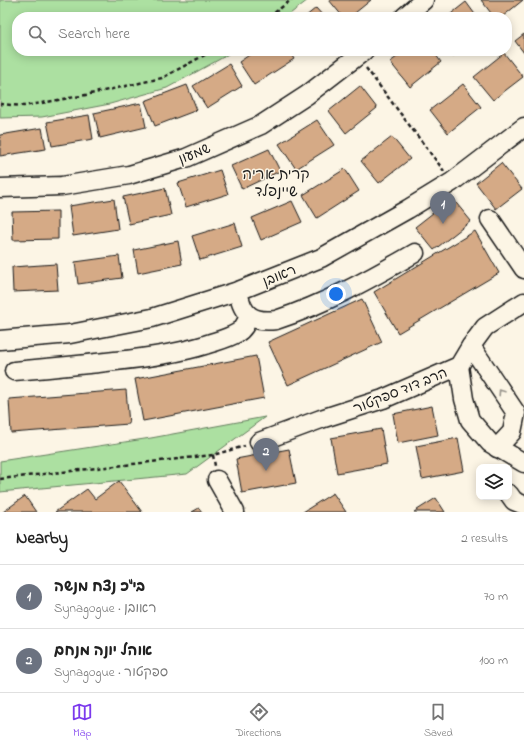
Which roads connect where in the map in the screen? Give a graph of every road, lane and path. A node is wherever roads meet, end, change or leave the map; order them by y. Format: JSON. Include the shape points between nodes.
{"nodes":[{"id":1,"x":291,"y":0,"type":"edge"},
{"id":2,"x":424,"y":0,"type":"edge"},
{"id":3,"x":276,"y":12,"type":"edge"},
{"id":4,"x":410,"y":12,"type":"edge"},
{"id":5,"x":203,"y":56,"type":"edge"},
{"id":6,"x":358,"y":56,"type":"edge"},
{"id":7,"x":362,"y":56,"type":"edge"},
{"id":8,"x":0,"y":104,"type":"edge"},
{"id":9,"x":524,"y":127,"type":"edge"},
{"id":10,"x":452,"y":182,"type":"junction"},
{"id":11,"x":0,"y":188,"type":"edge"},
{"id":12,"x":490,"y":219,"type":"dead end"},
{"id":13,"x":415,"y":253,"type":"dead end"},
{"id":14,"x":524,"y":269,"type":"edge"},
{"id":15,"x":238,"y":292,"type":"junction"},
{"id":16,"x":524,"y":302,"type":"edge"},
{"id":17,"x":249,"y":316,"type":"junction"},
{"id":18,"x":0,"y":340,"type":"edge"},
{"id":19,"x":471,"y":346,"type":"junction"},
{"id":20,"x":459,"y":366,"type":"junction"},
{"id":21,"x":14,"y":371,"type":"dead end"},
{"id":22,"x":259,"y":442,"type":"joint"},
{"id":23,"x":503,"y":456,"type":"edge"},
{"id":24,"x":524,"y":462,"type":"edge"},
{"id":25,"x":0,"y":479,"type":"edge"},
{"id":26,"x":217,"y":480,"type":"dead end"},
{"id":27,"x":512,"y":498,"type":"edge"},
{"id":28,"x":524,"y":505,"type":"edge"},
{"id":29,"x":235,"y":512,"type":"edge"}],
"edges":[{"from":1,"to":3,"type":"path"},
{"from":2,"to":4,"type":"street"},
{"from":5,"to":8,"type":"path","via":[[162,78],[24,106]]},
{"from":6,"to":11,"type":"street","name":"שמעון","via":[[307,95],[261,125],[186,158],[129,175],[62,186]]},
{"from":7,"to":10,"type":"path"},
{"from":9,"to":10,"type":"street","name":"ראובן"},
{"from":10,"to":15,"type":"street","name":"ראובן","via":[[321,258]]},
{"from":12,"to":14,"type":"street"},
{"from":13,"to":17,"type":"street","via":[[342,293],[286,317],[267,321]]},
{"from":15,"to":17,"type":"street","via":[[244,310]]},
{"from":15,"to":18,"type":"street","name":"ראובן","via":[[144,319],[70,334]]},
{"from":16,"to":19,"type":"street","name":"הרב דוד ספקטור","via":[[485,327]]},
{"from":17,"to":21,"type":"street","via":[[245,326],[237,333],[193,348],[130,360]]},
{"from":19,"to":20,"type":"street","name":"הרב דוד ספקטור"},
{"from":23,"to":19,"type":"street","one_way":true,"via":[[516,413]]},
{"from":20,"to":22,"type":"street","name":"הרב דוד ספקטור","via":[[383,399]]},
{"from":20,"to":23,"type":"street","via":[[470,420]]},
{"from":22,"to":25,"type":"path","via":[[213,455]]},
{"from":23,"to":24,"type":"street"},
{"from":26,"to":29,"type":"street"},
{"from":27,"to":28,"type":"street"}]}
